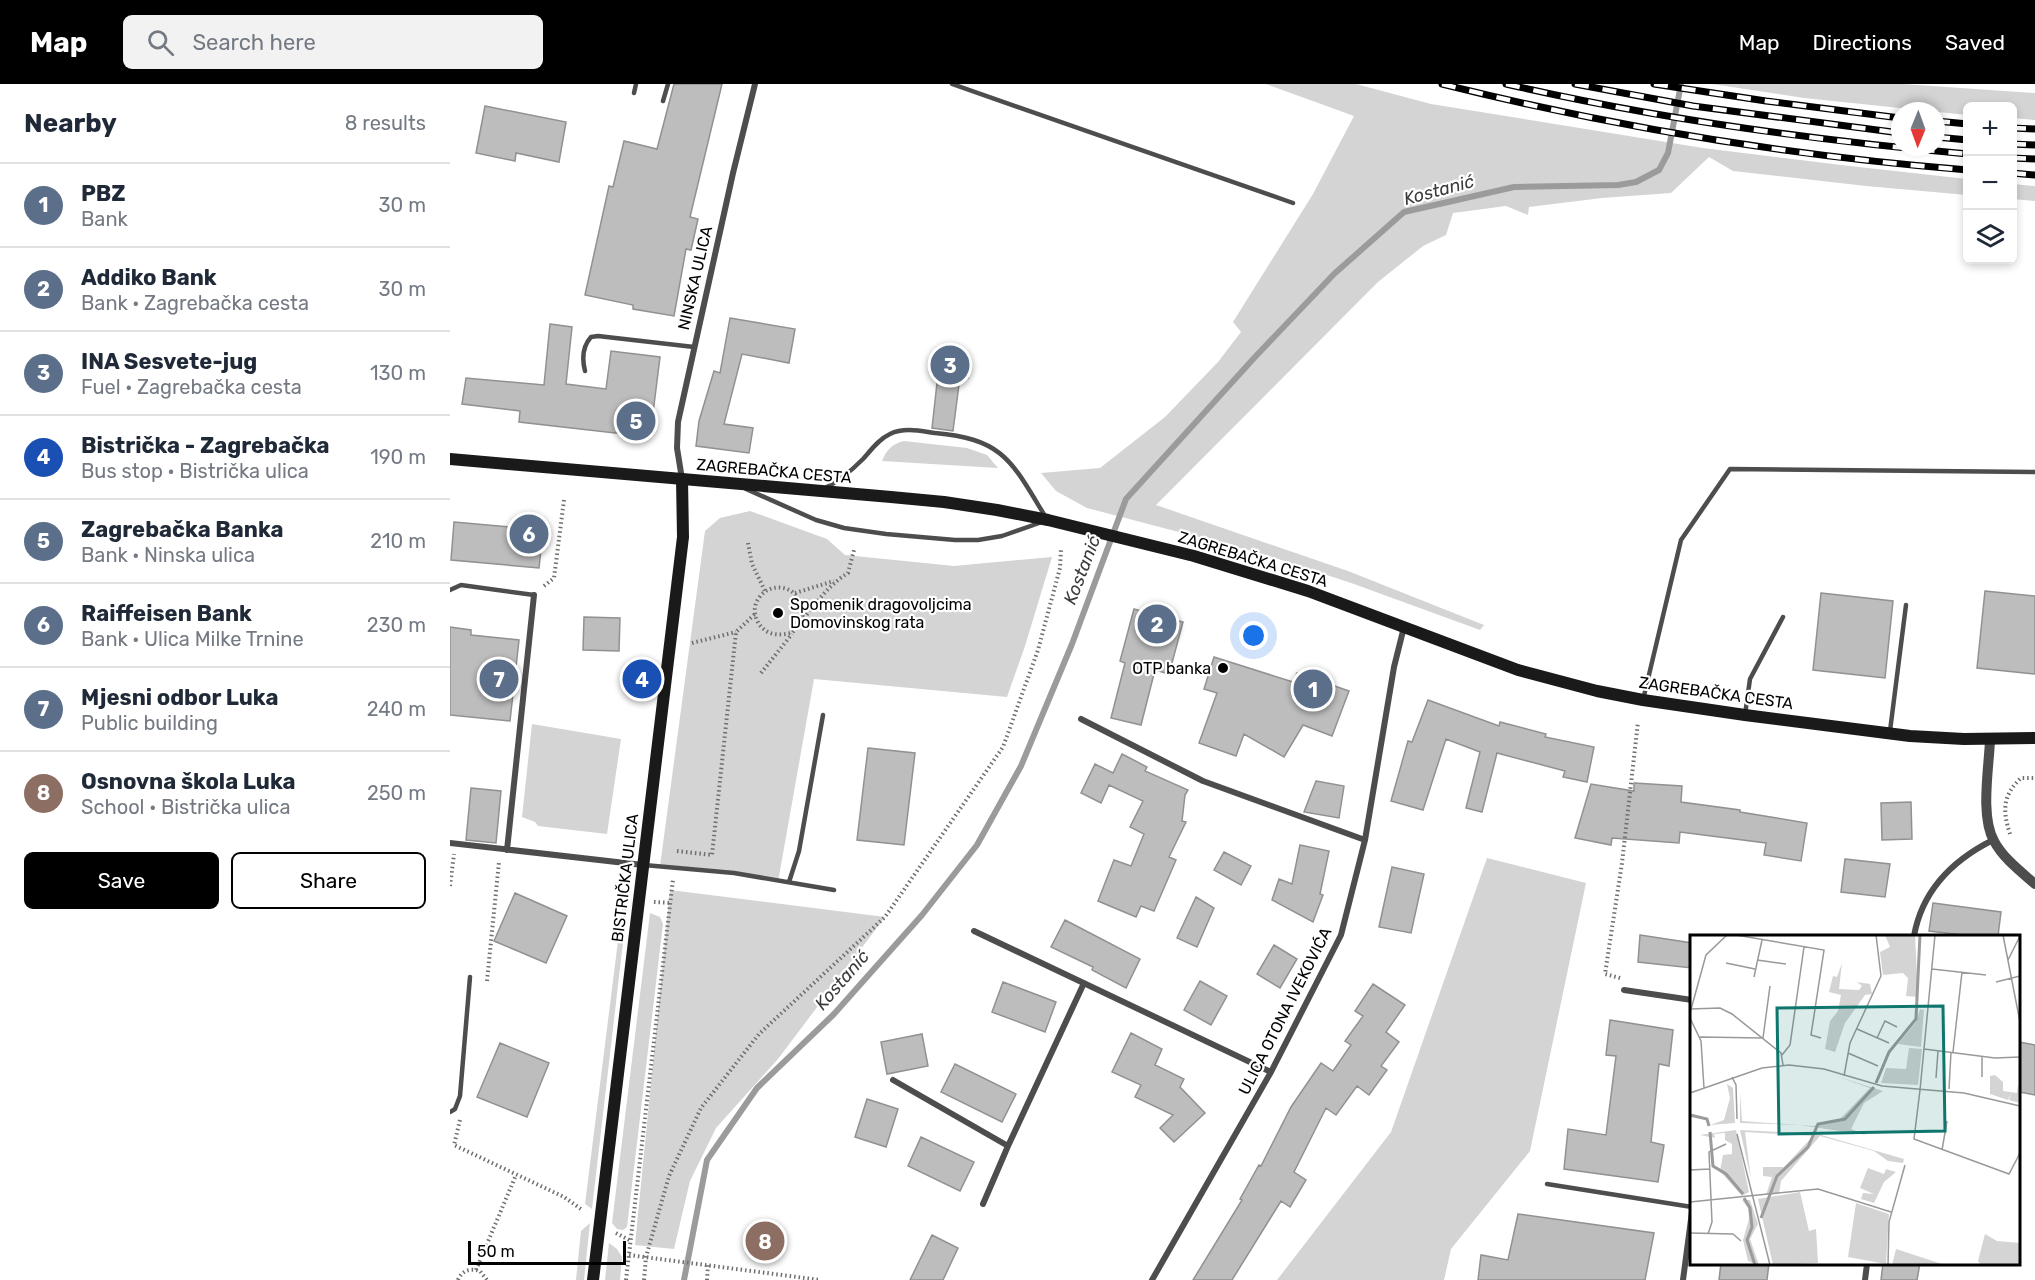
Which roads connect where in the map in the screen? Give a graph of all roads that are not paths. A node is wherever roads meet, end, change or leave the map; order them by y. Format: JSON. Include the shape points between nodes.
{"nodes":[{"id":1,"x":636,"y":84,"type":"edge"},
{"id":2,"x":668,"y":84,"type":"edge"},
{"id":3,"x":755,"y":84,"type":"edge"},
{"id":4,"x":952,"y":84,"type":"edge"},
{"id":5,"x":634,"y":93,"type":"dead end"},
{"id":6,"x":663,"y":101,"type":"dead end"},
{"id":7,"x":1293,"y":203,"type":"dead end"},
{"id":8,"x":694,"y":347,"type":"junction"},
{"id":9,"x":585,"y":371,"type":"dead end"},
{"id":10,"x":450,"y":459,"type":"edge"},
{"id":11,"x":2035,"y":472,"type":"edge"},
{"id":12,"x":682,"y":479,"type":"junction"},
{"id":13,"x":736,"y":484,"type":"junction"},
{"id":14,"x":820,"y":491,"type":"junction"},
{"id":15,"x":1048,"y":520,"type":"junction"},
{"id":16,"x":450,"y":590,"type":"edge"},
{"id":17,"x":534,"y":594,"type":"joint"},
{"id":18,"x":1906,"y":605,"type":"dead end"},
{"id":19,"x":1783,"y":617,"type":"dead end"},
{"id":20,"x":1404,"y":627,"type":"junction"},
{"id":21,"x":1644,"y":700,"type":"junction"},
{"id":22,"x":823,"y":715,"type":"dead end"},
{"id":23,"x":1745,"y":715,"type":"junction"},
{"id":24,"x":1081,"y":719,"type":"dead end"},
{"id":25,"x":1889,"y":734,"type":"junction"},
{"id":26,"x":2035,"y":738,"type":"edge"},
{"id":27,"x":1990,"y":740,"type":"junction"},
{"id":28,"x":1365,"y":840,"type":"junction"},
{"id":29,"x":1993,"y":840,"type":"junction"},
{"id":30,"x":452,"y":844,"type":"edge"},
{"id":31,"x":503,"y":849,"type":"junction"},
{"id":32,"x":644,"y":865,"type":"junction"},
{"id":33,"x":789,"y":882,"type":"junction"},
{"id":34,"x":2035,"y":884,"type":"edge"},
{"id":35,"x":834,"y":890,"type":"dead end"},
{"id":36,"x":974,"y":931,"type":"dead end"},
{"id":37,"x":1914,"y":935,"type":"edge"},
{"id":38,"x":470,"y":978,"type":"dead end"},
{"id":39,"x":1084,"y":983,"type":"junction"},
{"id":40,"x":1624,"y":990,"type":"road end"},
{"id":41,"x":1690,"y":1000,"type":"edge"},
{"id":42,"x":1271,"y":1072,"type":"junction"},
{"id":43,"x":893,"y":1080,"type":"dead end"},
{"id":44,"x":450,"y":1112,"type":"edge"},
{"id":45,"x":1008,"y":1146,"type":"junction"},
{"id":46,"x":1547,"y":1184,"type":"dead end"},
{"id":47,"x":983,"y":1204,"type":"dead end"},
{"id":48,"x":1690,"y":1207,"type":"edge"},
{"id":49,"x":1690,"y":1227,"type":"edge"},
{"id":50,"x":1868,"y":1265,"type":"edge"},
{"id":51,"x":594,"y":1280,"type":"edge"},
{"id":52,"x":1152,"y":1280,"type":"edge"},
{"id":53,"x":1683,"y":1280,"type":"edge"},
{"id":54,"x":1865,"y":1280,"type":"edge"}],
"edges":[{"from":1,"to":5,"type":"lane"},
{"from":2,"to":6,"type":"lane"},
{"from":3,"to":8,"type":"street","name":"NINSKA ULICA"},
{"from":4,"to":7,"type":"lane"},
{"from":8,"to":9,"type":"lane","via":[[591,337],[584,350]]},
{"from":8,"to":12,"type":"street","name":"NINSKA ULICA","via":[[678,423]]},
{"from":10,"to":12,"type":"main road","name":"ZAGREBAČKA CESTA"},
{"from":11,"to":21,"type":"lane","via":[[1730,469],[1681,540]]},
{"from":12,"to":13,"type":"main road","name":"ZAGREBAČKA CESTA"},
{"from":12,"to":32,"type":"main road","name":"BISTRIČKA ULICA","via":[[683,537]]},
{"from":13,"to":14,"type":"main road","name":"ZAGREBAČKA CESTA"},
{"from":13,"to":15,"type":"lane","via":[[816,520],[886,534],[978,540]]},
{"from":14,"to":15,"type":"main road","name":"ZAGREBAČKA CESTA","via":[[944,502]]},
{"from":14,"to":15,"type":"lane","via":[[838,482],[891,433],[908,430],[959,435],[980,440],[1009,461]]},
{"from":15,"to":20,"type":"main road","name":"ZAGREBAČKA CESTA","via":[[1248,571]]},
{"from":16,"to":17,"type":"lane","via":[[461,585]]},
{"from":17,"to":31,"type":"street"},
{"from":18,"to":25,"type":"lane"},
{"from":19,"to":23,"type":"lane","via":[[1750,679]]},
{"from":20,"to":21,"type":"main road","name":"ZAGREBAČKA CESTA","via":[[1518,670]]},
{"from":20,"to":28,"type":"street","name":"ULICA OTONA IVEKOVIĆA"},
{"from":21,"to":23,"type":"main road","name":"ZAGREBAČKA CESTA"},
{"from":22,"to":33,"type":"lane","via":[[799,851]]},
{"from":23,"to":25,"type":"main road","name":"ZAGREBAČKA CESTA"},
{"from":24,"to":28,"type":"street","via":[[1203,782]]},
{"from":25,"to":27,"type":"main road","name":"ZAGREBAČKA CESTA"},
{"from":26,"to":27,"type":"main road","name":"ZAGREBAČKA CESTA"},
{"from":27,"to":29,"type":"street","via":[[1987,805]]},
{"from":28,"to":42,"type":"street","name":"ULICA OTONA IVEKOVIĆA","via":[[1341,935]]},
{"from":29,"to":34,"type":"street","via":[[2005,857]]},
{"from":29,"to":37,"type":"street","via":[[1963,858],[1937,883],[1921,910]]},
{"from":30,"to":31,"type":"street"},
{"from":31,"to":32,"type":"street"},
{"from":32,"to":33,"type":"lane"},
{"from":32,"to":51,"type":"main road","name":"BISTRIČKA ULICA"},
{"from":33,"to":35,"type":"lane"},
{"from":36,"to":39,"type":"street"},
{"from":38,"to":44,"type":"lane","via":[[460,1096]]},
{"from":39,"to":42,"type":"street"},
{"from":39,"to":45,"type":"street"},
{"from":40,"to":41,"type":"street"},
{"from":42,"to":52,"type":"street","name":"ULICA OTONA IVEKOVIĆA"},
{"from":43,"to":45,"type":"street"},
{"from":45,"to":47,"type":"street"},
{"from":46,"to":48,"type":"lane"},
{"from":49,"to":53,"type":"street"},
{"from":50,"to":54,"type":"street"}]}
